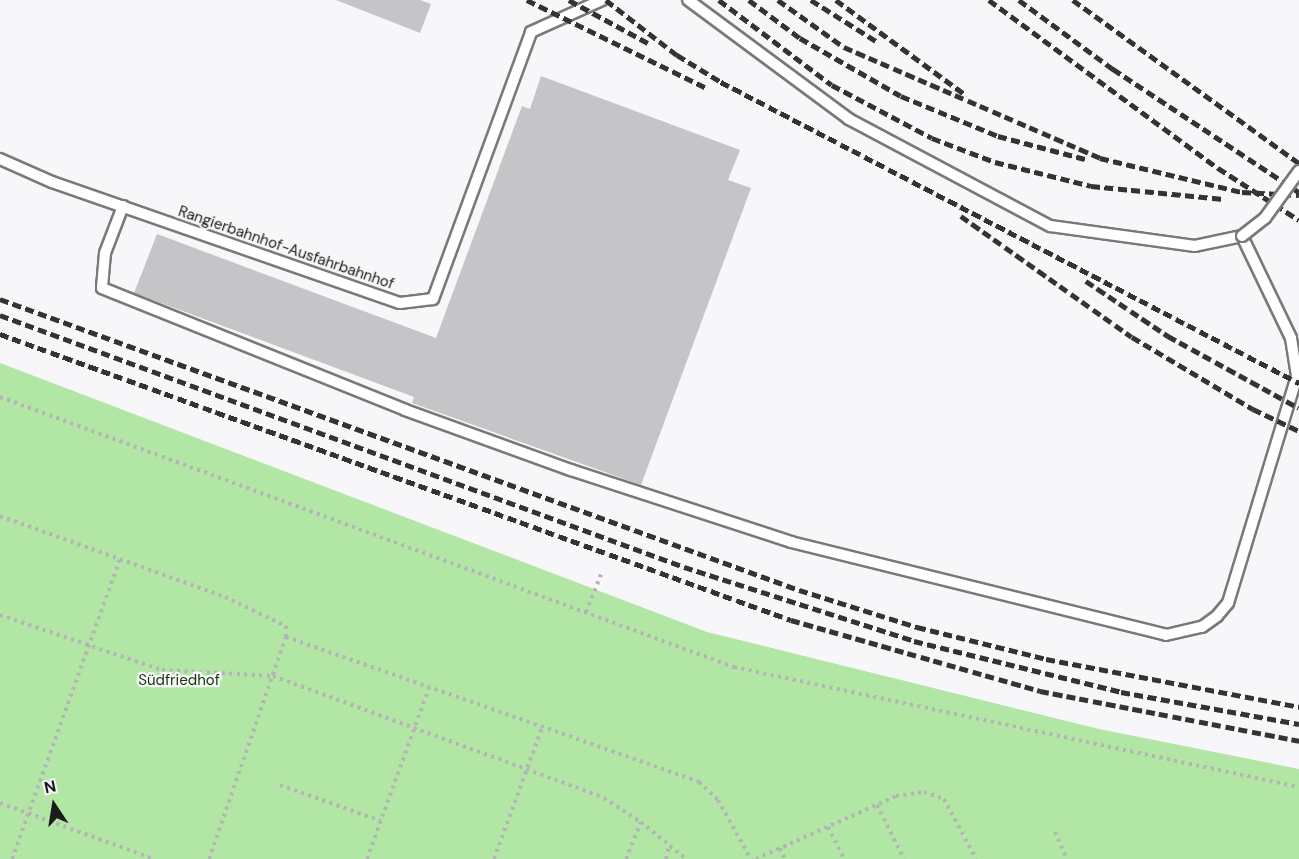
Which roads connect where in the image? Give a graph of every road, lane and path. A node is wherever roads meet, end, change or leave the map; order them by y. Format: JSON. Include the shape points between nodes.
{"nodes":[{"id":1,"x":602,"y":0,"type":"edge"},
{"id":2,"x":688,"y":0,"type":"edge"},
{"id":3,"x":0,"y":159,"type":"edge"},
{"id":4,"x":1299,"y":171,"type":"edge"},
{"id":5,"x":123,"y":206,"type":"junction"},
{"id":6,"x":1242,"y":236,"type":"junction"},
{"id":7,"x":0,"y":397,"type":"edge"},
{"id":8,"x":0,"y":516,"type":"edge"},
{"id":9,"x":120,"y":559,"type":"junction"},
{"id":10,"x":602,"y":572,"type":"dead end"},
{"id":11,"x":586,"y":612,"type":"junction"},
{"id":12,"x":0,"y":615,"type":"edge"},
{"id":13,"x":285,"y":637,"type":"junction"},
{"id":14,"x":88,"y":646,"type":"junction"},
{"id":15,"x":273,"y":676,"type":"junction"},
{"id":16,"x":429,"y":688,"type":"junction"},
{"id":17,"x":415,"y":728,"type":"junction"},
{"id":18,"x":542,"y":728,"type":"junction"},
{"id":19,"x":527,"y":768,"type":"junction"},
{"id":20,"x":280,"y":785,"type":"dead end"},
{"id":21,"x":1299,"y":787,"type":"edge"},
{"id":22,"x":0,"y":803,"type":"edge"},
{"id":23,"x":877,"y":805,"type":"junction"},
{"id":24,"x":29,"y":814,"type":"junction"},
{"id":25,"x":381,"y":820,"type":"junction"},
{"id":26,"x":641,"y":822,"type":"junction"},
{"id":27,"x":828,"y":827,"type":"junction"},
{"id":28,"x":1055,"y":832,"type":"dead end"},
{"id":29,"x":669,"y":845,"type":"junction"},
{"id":30,"x":780,"y":848,"type":"junction"},
{"id":31,"x":12,"y":859,"type":"edge"},
{"id":32,"x":154,"y":859,"type":"edge"},
{"id":33,"x":208,"y":859,"type":"edge"},
{"id":34,"x":367,"y":859,"type":"edge"},
{"id":35,"x":494,"y":859,"type":"edge"},
{"id":36,"x":626,"y":859,"type":"edge"},
{"id":37,"x":666,"y":859,"type":"edge"},
{"id":38,"x":686,"y":859,"type":"edge"},
{"id":39,"x":754,"y":859,"type":"edge"},
{"id":40,"x":785,"y":859,"type":"edge"},
{"id":41,"x":844,"y":859,"type":"edge"},
{"id":42,"x":904,"y":859,"type":"edge"},
{"id":43,"x":976,"y":859,"type":"edge"},
{"id":44,"x":1067,"y":859,"type":"edge"}],
"edges":[{"from":1,"to":5,"type":"lane","name":"Rangierbahnhof-Ausfahrbahnhof","via":[[531,32],[433,299],[400,303]]},
{"from":2,"to":6,"type":"lane","via":[[849,119],[1050,226],[1195,246]]},
{"from":3,"to":5,"type":"lane","name":"Rangierbahnhof-Ausfahrbahnhof"},
{"from":4,"to":6,"type":"lane","bridge":true,"via":[[1266,218]]},
{"from":5,"to":6,"type":"lane","via":[[105,253],[102,288],[405,410],[571,470],[780,538],[1166,635],[1202,627],[1228,603],[1297,376],[1291,338]]},
{"from":7,"to":11,"type":"path"},
{"from":8,"to":9,"type":"path"},
{"from":9,"to":13,"type":"path","via":[[225,597],[286,626]]},
{"from":9,"to":14,"type":"path"},
{"from":10,"to":11,"type":"path"},
{"from":11,"to":21,"type":"path","via":[[734,667]]},
{"from":12,"to":14,"type":"path"},
{"from":13,"to":15,"type":"path"},
{"from":13,"to":16,"type":"path"},
{"from":14,"to":15,"type":"path","via":[[162,670]]},
{"from":14,"to":24,"type":"path"},
{"from":15,"to":17,"type":"path"},
{"from":15,"to":33,"type":"path"},
{"from":16,"to":17,"type":"path"},
{"from":16,"to":18,"type":"path"},
{"from":17,"to":19,"type":"path"},
{"from":17,"to":25,"type":"path"},
{"from":18,"to":19,"type":"path"},
{"from":18,"to":39,"type":"path","via":[[699,782],[718,800]]},
{"from":19,"to":26,"type":"path","via":[[604,798]]},
{"from":19,"to":35,"type":"path"},
{"from":20,"to":25,"type":"path"},
{"from":22,"to":24,"type":"path"},
{"from":23,"to":27,"type":"path"},
{"from":23,"to":42,"type":"path"},
{"from":23,"to":43,"type":"path","via":[[896,796],[924,792],[944,798]]},
{"from":24,"to":31,"type":"path"},
{"from":24,"to":32,"type":"path"},
{"from":25,"to":34,"type":"path"},
{"from":26,"to":29,"type":"path"},
{"from":26,"to":36,"type":"path"},
{"from":27,"to":30,"type":"path"},
{"from":27,"to":41,"type":"path"},
{"from":28,"to":44,"type":"path"},
{"from":29,"to":37,"type":"path"},
{"from":29,"to":38,"type":"path"},
{"from":30,"to":39,"type":"path"},
{"from":30,"to":40,"type":"path"}]}
